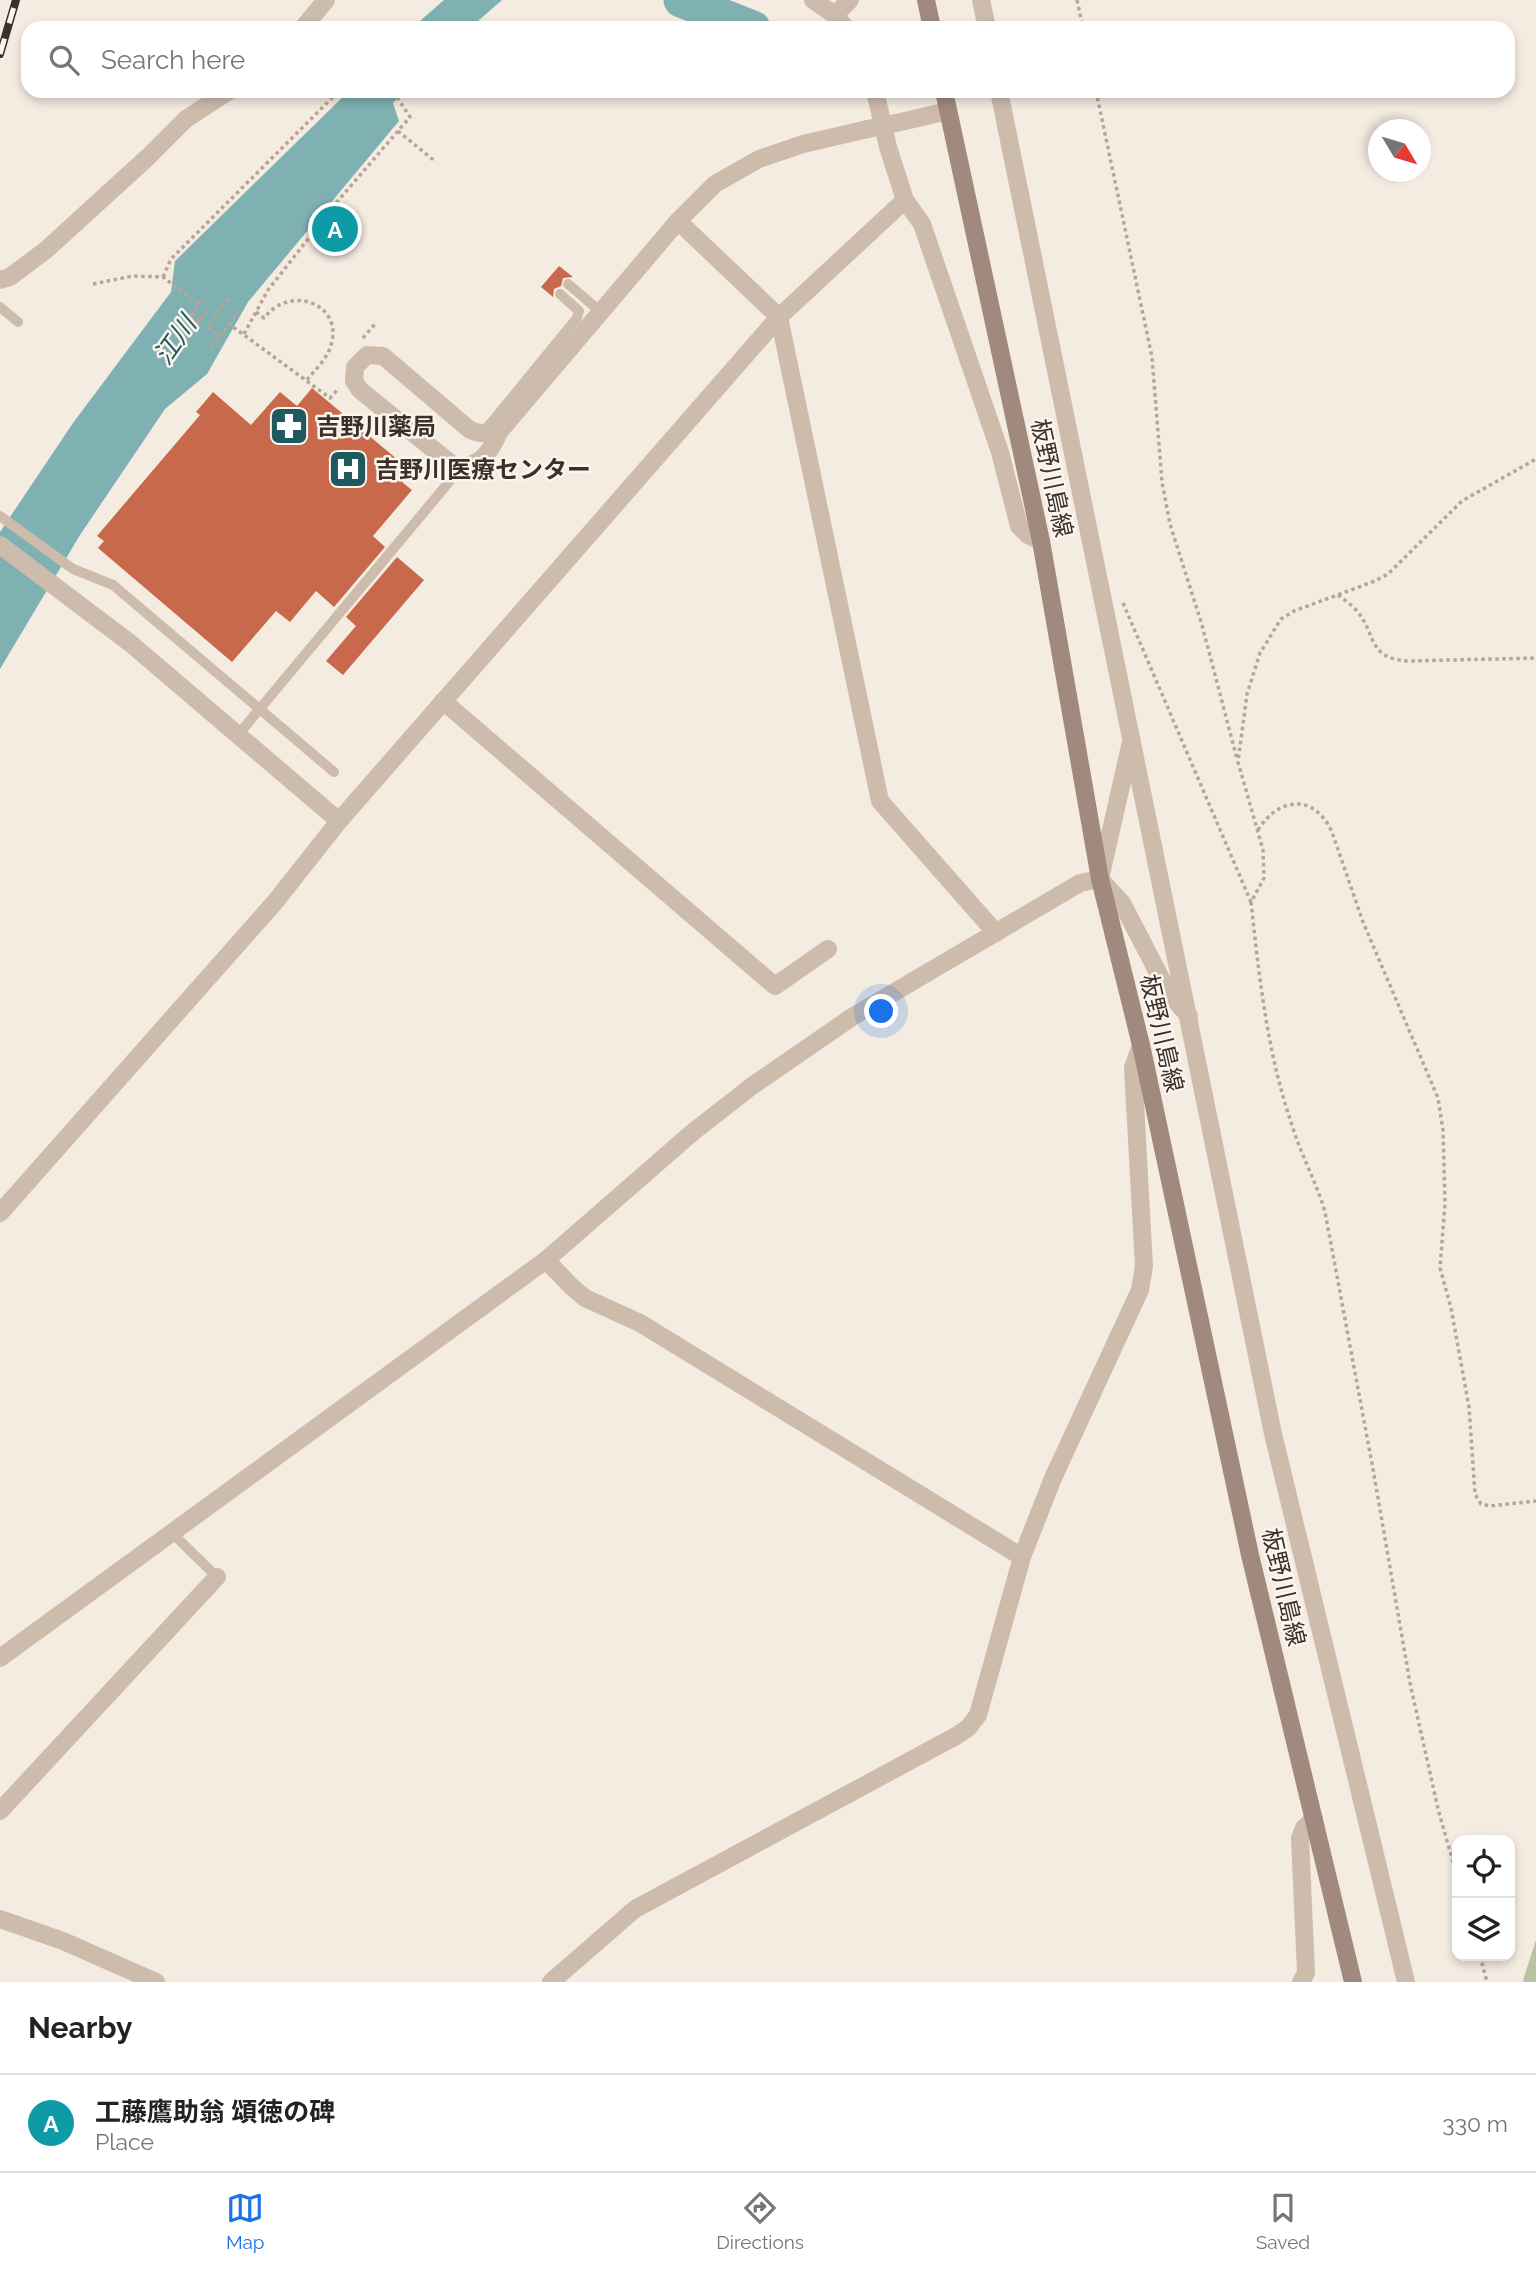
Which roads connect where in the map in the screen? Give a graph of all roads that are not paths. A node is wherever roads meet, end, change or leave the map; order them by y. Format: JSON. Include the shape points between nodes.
{"nodes":[{"id":1,"x":326,"y":0,"type":"edge"},
{"id":2,"x":813,"y":0,"type":"edge"},
{"id":3,"x":850,"y":0,"type":"edge"},
{"id":4,"x":926,"y":0,"type":"edge"},
{"id":5,"x":981,"y":0,"type":"edge"},
{"id":6,"x":309,"y":21,"type":"edge"},
{"id":7,"x":841,"y":21,"type":"edge"},
{"id":8,"x":930,"y":21,"type":"edge"},
{"id":9,"x":985,"y":21,"type":"edge"},
{"id":10,"x":218,"y":98,"type":"edge"},
{"id":11,"x":877,"y":98,"type":"edge"},
{"id":12,"x":945,"y":98,"type":"edge"},
{"id":13,"x":1000,"y":98,"type":"edge"},
{"id":14,"x":948,"y":111,"type":"junction"},
{"id":15,"x":905,"y":200,"type":"junction"},
{"id":16,"x":678,"y":221,"type":"junction"},
{"id":17,"x":1,"y":279,"type":"edge"},
{"id":18,"x":568,"y":284,"type":"dead end"},
{"id":19,"x":560,"y":294,"type":"dead end"},
{"id":20,"x":0,"y":307,"type":"edge"},
{"id":21,"x":601,"y":312,"type":"junction"},
{"id":22,"x":779,"y":317,"type":"junction"},
{"id":23,"x":18,"y":322,"type":"dead end"},
{"id":24,"x":491,"y":433,"type":"junction"},
{"id":25,"x":454,"y":466,"type":"junction"},
{"id":26,"x":0,"y":516,"type":"edge"},
{"id":27,"x":1041,"y":541,"type":"junction"},
{"id":28,"x":0,"y":545,"type":"edge"},
{"id":29,"x":443,"y":701,"type":"junction"},
{"id":30,"x":260,"y":708,"type":"junction"},
{"id":31,"x":237,"y":735,"type":"junction"},
{"id":32,"x":1131,"y":739,"type":"junction"},
{"id":33,"x":334,"y":772,"type":"dead end"},
{"id":34,"x":339,"y":821,"type":"junction"},
{"id":35,"x":1100,"y":879,"type":"junction"},
{"id":36,"x":996,"y":933,"type":"junction"},
{"id":37,"x":828,"y":950,"type":"dead end"},
{"id":38,"x":1189,"y":1016,"type":"junction"},
{"id":39,"x":1141,"y":1045,"type":"junction"},
{"id":40,"x":0,"y":1213,"type":"edge"},
{"id":41,"x":547,"y":1260,"type":"junction"},
{"id":42,"x":171,"y":1532,"type":"junction"},
{"id":43,"x":1022,"y":1557,"type":"junction"},
{"id":44,"x":218,"y":1577,"type":"joint"},
{"id":45,"x":0,"y":1658,"type":"edge"},
{"id":46,"x":0,"y":1811,"type":"edge"},
{"id":47,"x":1314,"y":1819,"type":"junction"},
{"id":48,"x":0,"y":1919,"type":"edge"},
{"id":49,"x":156,"y":1982,"type":"edge"},
{"id":50,"x":551,"y":1982,"type":"edge"},
{"id":51,"x":1301,"y":1982,"type":"edge"},
{"id":52,"x":1353,"y":1982,"type":"edge"},
{"id":53,"x":1406,"y":1982,"type":"edge"}],
"edges":[{"from":1,"to":6,"type":"street"},
{"from":2,"to":7,"type":"street"},
{"from":3,"to":7,"type":"street"},
{"from":4,"to":8,"type":"main road"},
{"from":5,"to":9,"type":"street"},
{"from":10,"to":17,"type":"street","via":[[186,119],[46,250]]},
{"from":11,"to":15,"type":"street"},
{"from":12,"to":14,"type":"main road","name":"板野川島線"},
{"from":13,"to":32,"type":"street"},
{"from":14,"to":16,"type":"street","bridge":true,"via":[[803,144],[737,169]]},
{"from":14,"to":27,"type":"main road","name":"板野川島線"},
{"from":15,"to":22,"type":"street"},
{"from":15,"to":27,"type":"street","via":[[922,224],[1000,452],[1019,527]]},
{"from":16,"to":21,"type":"street"},
{"from":16,"to":22,"type":"street"},
{"from":18,"to":21,"type":"lane"},
{"from":19,"to":24,"type":"lane","via":[[579,311],[577,318]]},
{"from":20,"to":23,"type":"lane"},
{"from":21,"to":24,"type":"street"},
{"from":22,"to":29,"type":"street"},
{"from":22,"to":36,"type":"street","via":[[880,801]]},
{"from":24,"to":25,"type":"street","via":[[494,444],[477,464]]},
{"from":24,"to":25,"type":"street","via":[[470,430],[383,356],[367,355],[357,363],[354,381],[360,390]]},
{"from":25,"to":30,"type":"lane","via":[[449,482]]},
{"from":26,"to":30,"type":"lane","via":[[73,569],[113,585]]},
{"from":27,"to":35,"type":"main road","name":"板野川島線"},
{"from":28,"to":31,"type":"street","via":[[130,642]]},
{"from":29,"to":34,"type":"street"},
{"from":29,"to":37,"type":"street","via":[[775,986]]},
{"from":30,"to":31,"type":"lane"},
{"from":30,"to":33,"type":"lane"},
{"from":31,"to":34,"type":"street"},
{"from":32,"to":35,"type":"street"},
{"from":32,"to":38,"type":"street"},
{"from":34,"to":40,"type":"street","via":[[275,902]]},
{"from":35,"to":36,"type":"street","via":[[1080,883]]},
{"from":35,"to":38,"type":"street","via":[[1122,903],[1168,992]]},
{"from":35,"to":39,"type":"main road","name":"板野川島線"},
{"from":36,"to":41,"type":"street","via":[[852,1017],[752,1086]]},
{"from":38,"to":53,"type":"street","via":[[1273,1434]]},
{"from":39,"to":43,"type":"street","via":[[1133,1068],[1144,1266],[1140,1290],[1053,1478]]},
{"from":39,"to":47,"type":"main road","name":"板野川島線","via":[[1251,1555]]},
{"from":41,"to":42,"type":"street"},
{"from":41,"to":43,"type":"street","via":[[586,1298],[640,1323]]},
{"from":42,"to":44,"type":"lane"},
{"from":42,"to":45,"type":"street"},
{"from":43,"to":50,"type":"street","via":[[978,1715],[968,1728],[635,1909]]},
{"from":44,"to":46,"type":"street"},
{"from":47,"to":51,"type":"street","via":[[1300,1838],[1306,1973]]},
{"from":47,"to":52,"type":"main road","name":"板野川島線"},
{"from":48,"to":49,"type":"street"}]}
